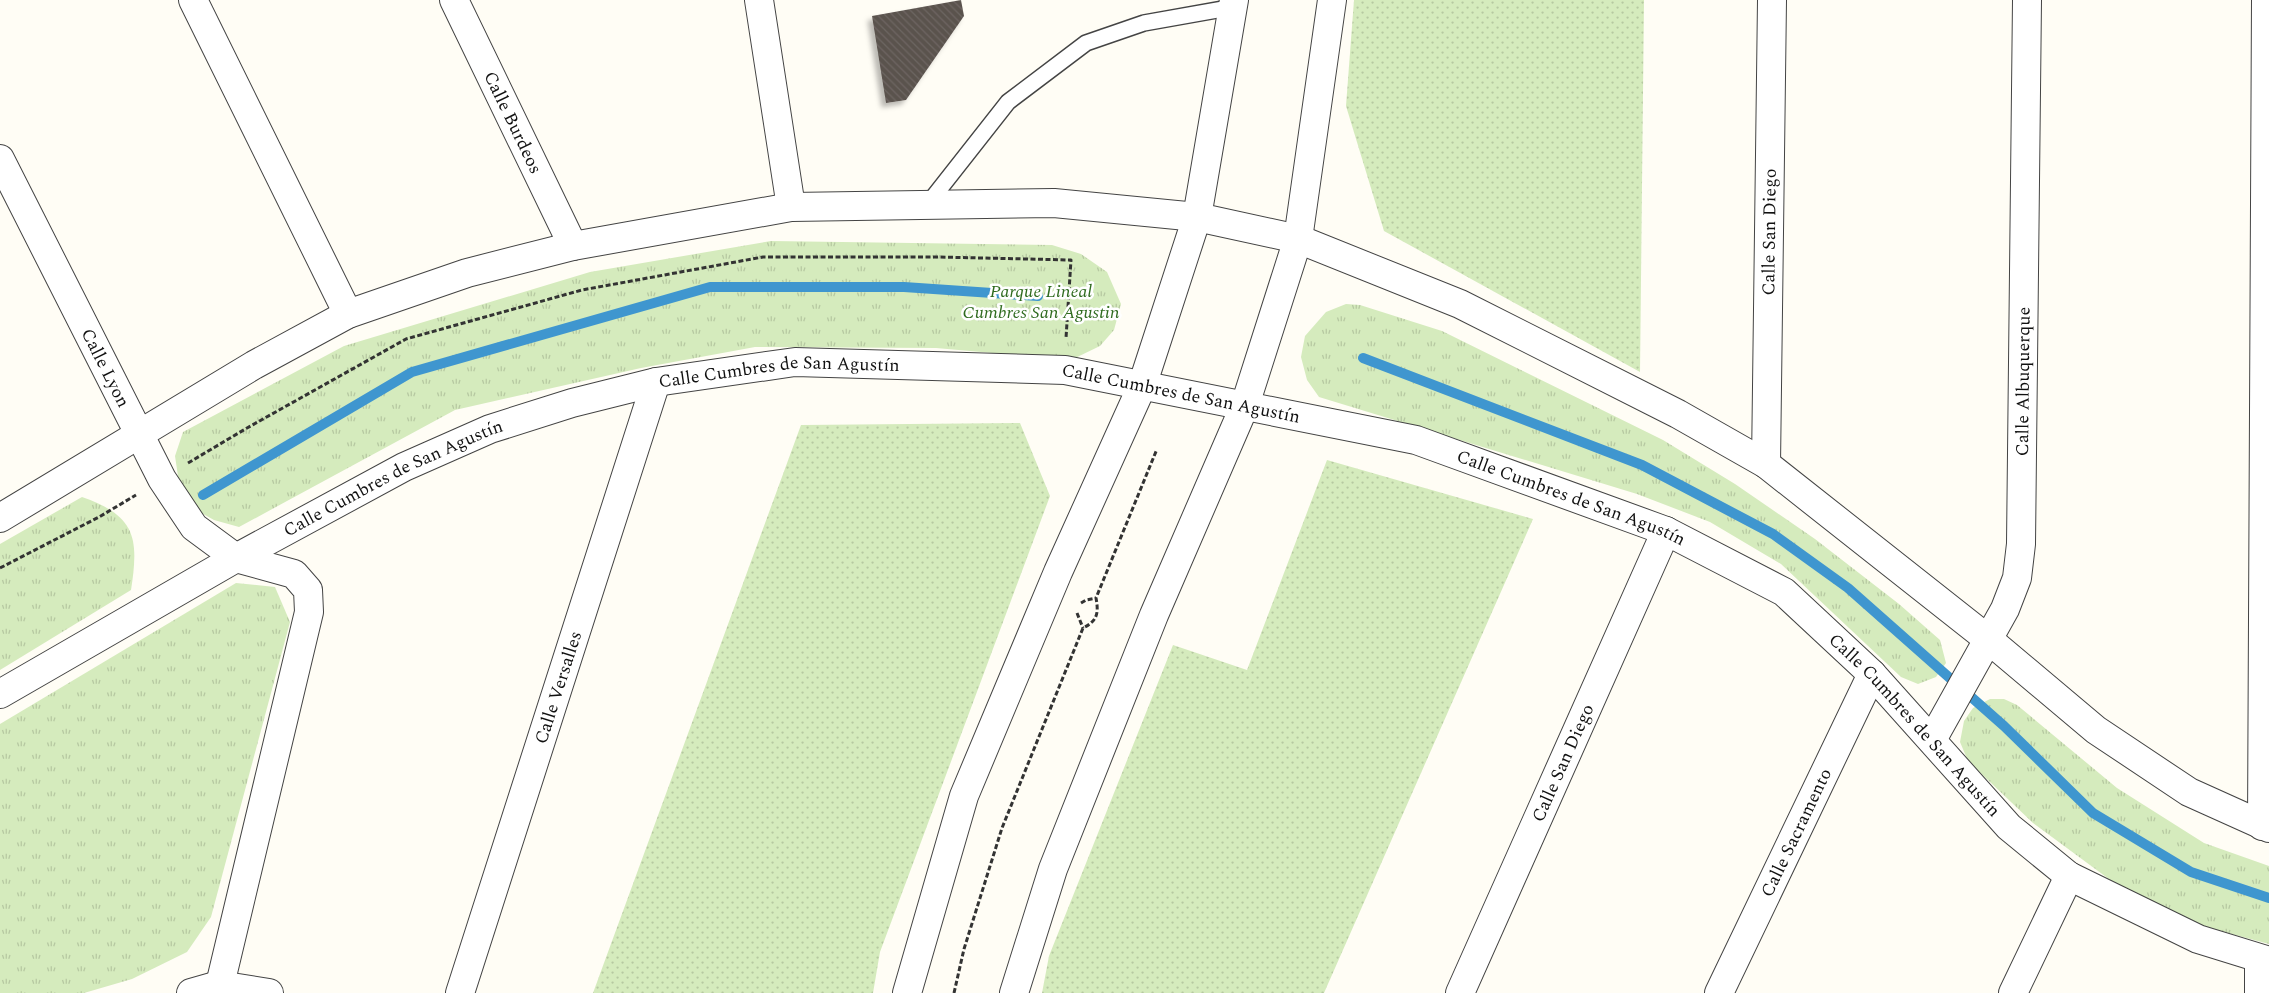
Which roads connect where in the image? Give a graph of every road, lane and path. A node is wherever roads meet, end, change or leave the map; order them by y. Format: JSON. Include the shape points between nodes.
{"nodes":[{"id":1,"x":193,"y":0,"type":"edge"},
{"id":2,"x":454,"y":0,"type":"edge"},
{"id":3,"x":760,"y":0,"type":"edge"},
{"id":4,"x":1332,"y":0,"type":"edge"},
{"id":5,"x":1772,"y":0,"type":"edge"},
{"id":6,"x":2027,"y":0,"type":"edge"},
{"id":7,"x":2266,"y":0,"type":"edge"},
{"id":8,"x":1234,"y":4,"type":"edge"},
{"id":9,"x":0,"y":159,"type":"edge"},
{"id":10,"x":926,"y":205,"type":"junction"},
{"id":11,"x":791,"y":207,"type":"junction"},
{"id":12,"x":1198,"y":218,"type":"junction"},
{"id":13,"x":1298,"y":239,"type":"junction"},
{"id":14,"x":573,"y":246,"type":"junction"},
{"id":15,"x":348,"y":314,"type":"junction"},
{"id":16,"x":1064,"y":370,"type":"junction"},
{"id":17,"x":656,"y":382,"type":"junction"},
{"id":18,"x":1142,"y":386,"type":"junction"},
{"id":19,"x":1245,"y":405,"type":"junction"},
{"id":20,"x":140,"y":436,"type":"junction"},
{"id":21,"x":1157,"y":449,"type":"dead end"},
{"id":22,"x":1766,"y":464,"type":"junction"},
{"id":23,"x":162,"y":479,"type":"junction"},
{"id":24,"x":0,"y":518,"type":"edge"},
{"id":25,"x":1666,"y":531,"type":"junction"},
{"id":26,"x":236,"y":558,"type":"junction"},
{"id":27,"x":0,"y":568,"type":"edge"},
{"id":28,"x":1096,"y":598,"type":"junction"},
{"id":29,"x":1079,"y":605,"type":"dead end"},
{"id":30,"x":1078,"y":610,"type":"dead end"},
{"id":31,"x":1083,"y":628,"type":"junction"},
{"id":32,"x":1989,"y":640,"type":"junction"},
{"id":33,"x":1872,"y":674,"type":"junction"},
{"id":34,"x":0,"y":694,"type":"edge"},
{"id":35,"x":1932,"y":740,"type":"junction"},
{"id":36,"x":2265,"y":827,"type":"edge"},
{"id":37,"x":2069,"y":876,"type":"junction"},
{"id":38,"x":2264,"y":960,"type":"edge"},
{"id":39,"x":218,"y":989,"type":"edge"},
{"id":40,"x":191,"y":993,"type":"edge"},
{"id":41,"x":269,"y":993,"type":"edge"},
{"id":42,"x":460,"y":993,"type":"edge"},
{"id":43,"x":907,"y":993,"type":"edge"},
{"id":44,"x":954,"y":993,"type":"edge"},
{"id":45,"x":1014,"y":993,"type":"edge"},
{"id":46,"x":1460,"y":993,"type":"edge"},
{"id":47,"x":1719,"y":993,"type":"edge"},
{"id":48,"x":2012,"y":993,"type":"edge"},
{"id":49,"x":2259,"y":993,"type":"edge"}],
"edges":[{"from":1,"to":15,"type":"street"},
{"from":2,"to":14,"type":"street","name":"Calle Burdeos"},
{"from":3,"to":11,"type":"street"},
{"from":4,"to":13,"type":"street"},
{"from":5,"to":22,"type":"street","name":"Calle San Diego"},
{"from":6,"to":32,"type":"street","name":"Calle Albuquerque","via":[[2021,544],[2017,578]]},
{"from":7,"to":36,"type":"street"},
{"from":8,"to":10,"type":"lane","via":[[1144,23],[1086,43],[1008,102]]},
{"from":8,"to":12,"type":"street"},
{"from":9,"to":20,"type":"street","name":"Calle Lyon"},
{"from":10,"to":11,"type":"street"},
{"from":10,"to":12,"type":"street","via":[[1054,203]]},
{"from":11,"to":14,"type":"street"},
{"from":12,"to":13,"type":"street"},
{"from":12,"to":18,"type":"street"},
{"from":13,"to":19,"type":"street"},
{"from":13,"to":22,"type":"street","via":[[1460,304],[1678,414]]},
{"from":14,"to":15,"type":"street","via":[[466,274]]},
{"from":15,"to":20,"type":"street","via":[[254,365]]},
{"from":16,"to":17,"type":"street","name":"Calle Cumbres de San Agustín","via":[[795,362]]},
{"from":16,"to":18,"type":"street","name":"Calle Cumbres de San Agustín"},
{"from":16,"to":23,"type":"path","via":[[1071,260],[938,256],[762,257],[582,290],[406,339]]},
{"from":17,"to":26,"type":"street","name":"Calle Cumbres de San Agustín","via":[[572,403],[481,433],[404,466]]},
{"from":17,"to":42,"type":"street","name":"Calle Versalles"},
{"from":18,"to":19,"type":"street","name":"Calle Cumbres de San Agustín"},
{"from":18,"to":43,"type":"street","via":[[1058,572],[964,796]]},
{"from":19,"to":25,"type":"street","name":"Calle Cumbres de San Agustín","via":[[1416,440]]},
{"from":19,"to":45,"type":"street","via":[[1154,615],[1053,869]]},
{"from":20,"to":23,"type":"street","name":"Calle Lyon"},
{"from":20,"to":24,"type":"street"},
{"from":21,"to":28,"type":"path"},
{"from":22,"to":32,"type":"street"},
{"from":23,"to":26,"type":"street","name":"Calle Lyon","via":[[194,527]]},
{"from":23,"to":27,"type":"path","via":[[99,517]]},
{"from":25,"to":33,"type":"street","name":"Calle Cumbres de San Agustín","via":[[1784,592]]},
{"from":25,"to":46,"type":"street","name":"Calle San Diego"},
{"from":26,"to":34,"type":"street","name":"Calle Cumbres de San Agustín"},
{"from":26,"to":39,"type":"street","via":[[294,574],[308,590],[309,612]]},
{"from":28,"to":29,"type":"path"},
{"from":28,"to":31,"type":"path","via":[[1099,611],[1094,622]]},
{"from":30,"to":31,"type":"path","via":[[1076,616]]},
{"from":31,"to":44,"type":"path","via":[[1002,828],[964,949]]},
{"from":32,"to":35,"type":"street","name":"Calle Albuquerque"},
{"from":32,"to":36,"type":"street","via":[[2096,730],[2189,792]]},
{"from":33,"to":35,"type":"street","name":"Calle Cumbres de San Agustín"},
{"from":33,"to":47,"type":"street","name":"Calle Sacramento"},
{"from":35,"to":37,"type":"street","name":"Calle Cumbres de San Agustín","via":[[2009,827]]},
{"from":37,"to":38,"type":"street","name":"Calle Cumbres de San Agustín","via":[[2198,939]]},
{"from":37,"to":48,"type":"street"},
{"from":38,"to":49,"type":"street"},
{"from":39,"to":40,"type":"street"},
{"from":39,"to":41,"type":"street"}]}
